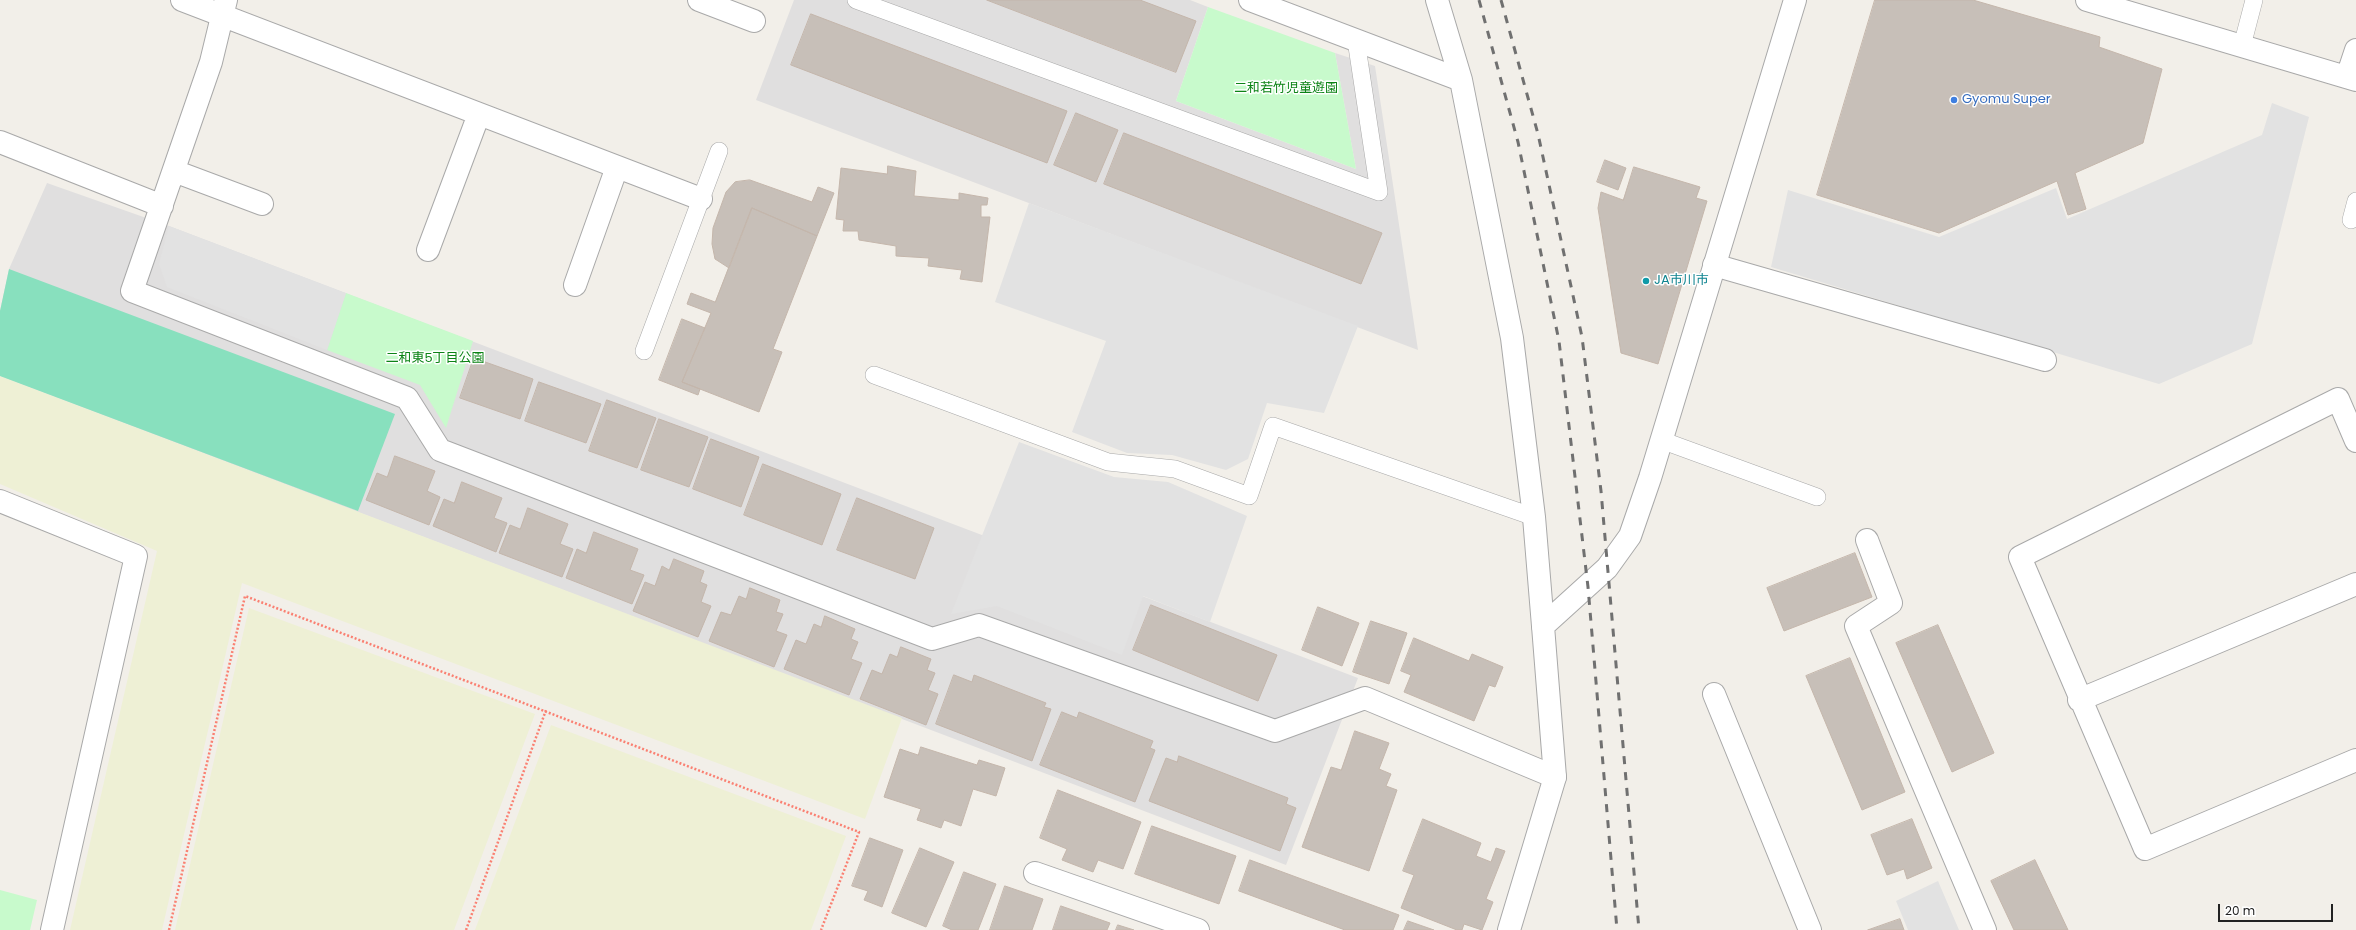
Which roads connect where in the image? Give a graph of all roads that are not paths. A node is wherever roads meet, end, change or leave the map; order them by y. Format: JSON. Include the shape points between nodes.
{"nodes":[{"id":1,"x":182,"y":0,"type":"edge"},
{"id":2,"x":699,"y":0,"type":"edge"},
{"id":3,"x":856,"y":0,"type":"edge"},
{"id":4,"x":1250,"y":0,"type":"edge"},
{"id":5,"x":1437,"y":0,"type":"edge"},
{"id":6,"x":1795,"y":0,"type":"edge"},
{"id":7,"x":2087,"y":0,"type":"edge"},
{"id":8,"x":2254,"y":0,"type":"edge"},
{"id":9,"x":2111,"y":3,"type":"edge"},
{"id":10,"x":224,"y":8,"type":"edge"},
{"id":11,"x":754,"y":21,"type":"dead end"},
{"id":12,"x":1356,"y":40,"type":"junction"},
{"id":13,"x":2242,"y":46,"type":"junction"},
{"id":14,"x":2356,"y":50,"type":"edge"},
{"id":15,"x":2351,"y":78,"type":"edge"},
{"id":16,"x":1461,"y":80,"type":"junction"},
{"id":17,"x":479,"y":114,"type":"junction"},
{"id":18,"x":0,"y":142,"type":"edge"},
{"id":19,"x":719,"y":151,"type":"dead end"},
{"id":20,"x":617,"y":167,"type":"junction"},
{"id":21,"x":174,"y":171,"type":"junction"},
{"id":22,"x":701,"y":199,"type":"junction"},
{"id":23,"x":2356,"y":201,"type":"edge"},
{"id":24,"x":262,"y":204,"type":"dead end"},
{"id":25,"x":162,"y":206,"type":"junction"},
{"id":26,"x":2351,"y":220,"type":"dead end"},
{"id":27,"x":428,"y":250,"type":"dead end"},
{"id":28,"x":1714,"y":265,"type":"junction"},
{"id":29,"x":575,"y":285,"type":"dead end"},
{"id":30,"x":644,"y":351,"type":"dead end"},
{"id":31,"x":2045,"y":360,"type":"dead end"},
{"id":32,"x":874,"y":375,"type":"dead end"},
{"id":33,"x":1661,"y":440,"type":"junction"},
{"id":34,"x":2356,"y":441,"type":"edge"},
{"id":35,"x":1817,"y":497,"type":"dead end"},
{"id":36,"x":0,"y":501,"type":"edge"},
{"id":37,"x":1534,"y":517,"type":"junction"},
{"id":38,"x":1867,"y":540,"type":"dead end"},
{"id":39,"x":2356,"y":584,"type":"edge"},
{"id":40,"x":1543,"y":626,"type":"junction"},
{"id":41,"x":1714,"y":694,"type":"dead end"},
{"id":42,"x":2079,"y":700,"type":"junction"},
{"id":43,"x":2356,"y":760,"type":"edge"},
{"id":44,"x":1554,"y":777,"type":"junction"},
{"id":45,"x":1035,"y":873,"type":"dead end"},
{"id":46,"x":52,"y":930,"type":"edge"},
{"id":47,"x":1198,"y":930,"type":"edge"},
{"id":48,"x":1509,"y":930,"type":"edge"},
{"id":49,"x":1810,"y":930,"type":"edge"},
{"id":50,"x":1985,"y":930,"type":"edge"}],
"edges":[{"from":1,"to":10,"type":"street"},
{"from":2,"to":11,"type":"street"},
{"from":3,"to":12,"type":"lane","via":[[1379,192]]},
{"from":4,"to":12,"type":"street"},
{"from":5,"to":16,"type":"street"},
{"from":6,"to":28,"type":"street"},
{"from":7,"to":9,"type":"street"},
{"from":8,"to":13,"type":"lane"},
{"from":9,"to":13,"type":"street"},
{"from":10,"to":17,"type":"street"},
{"from":10,"to":21,"type":"street","via":[[211,62]]},
{"from":12,"to":16,"type":"street"},
{"from":13,"to":15,"type":"street"},
{"from":14,"to":15,"type":"street"},
{"from":16,"to":37,"type":"street","via":[[1512,338]]},
{"from":17,"to":20,"type":"street"},
{"from":17,"to":27,"type":"street"},
{"from":18,"to":25,"type":"street"},
{"from":19,"to":22,"type":"lane"},
{"from":20,"to":22,"type":"street"},
{"from":20,"to":29,"type":"street"},
{"from":21,"to":24,"type":"street"},
{"from":21,"to":25,"type":"street"},
{"from":22,"to":30,"type":"lane"},
{"from":23,"to":26,"type":"lane"},
{"from":25,"to":44,"type":"street","via":[[132,291],[407,398],[440,450],[932,639],[979,625],[1275,731],[1365,698]]},
{"from":28,"to":31,"type":"street"},
{"from":28,"to":33,"type":"street"},
{"from":32,"to":37,"type":"lane","via":[[1108,462],[1175,469],[1249,496],[1273,426]]},
{"from":33,"to":35,"type":"lane"},
{"from":33,"to":40,"type":"street","via":[[1630,536],[1607,568]]},
{"from":34,"to":42,"type":"street","via":[[2338,399],[2020,557]]},
{"from":36,"to":46,"type":"street","via":[[136,556]]},
{"from":37,"to":40,"type":"street"},
{"from":38,"to":50,"type":"street","via":[[1891,603],[1856,626]]},
{"from":39,"to":42,"type":"street"},
{"from":40,"to":44,"type":"street"},
{"from":41,"to":49,"type":"street"},
{"from":42,"to":43,"type":"street","via":[[2145,849]]},
{"from":44,"to":48,"type":"street"},
{"from":45,"to":47,"type":"street"}]}
